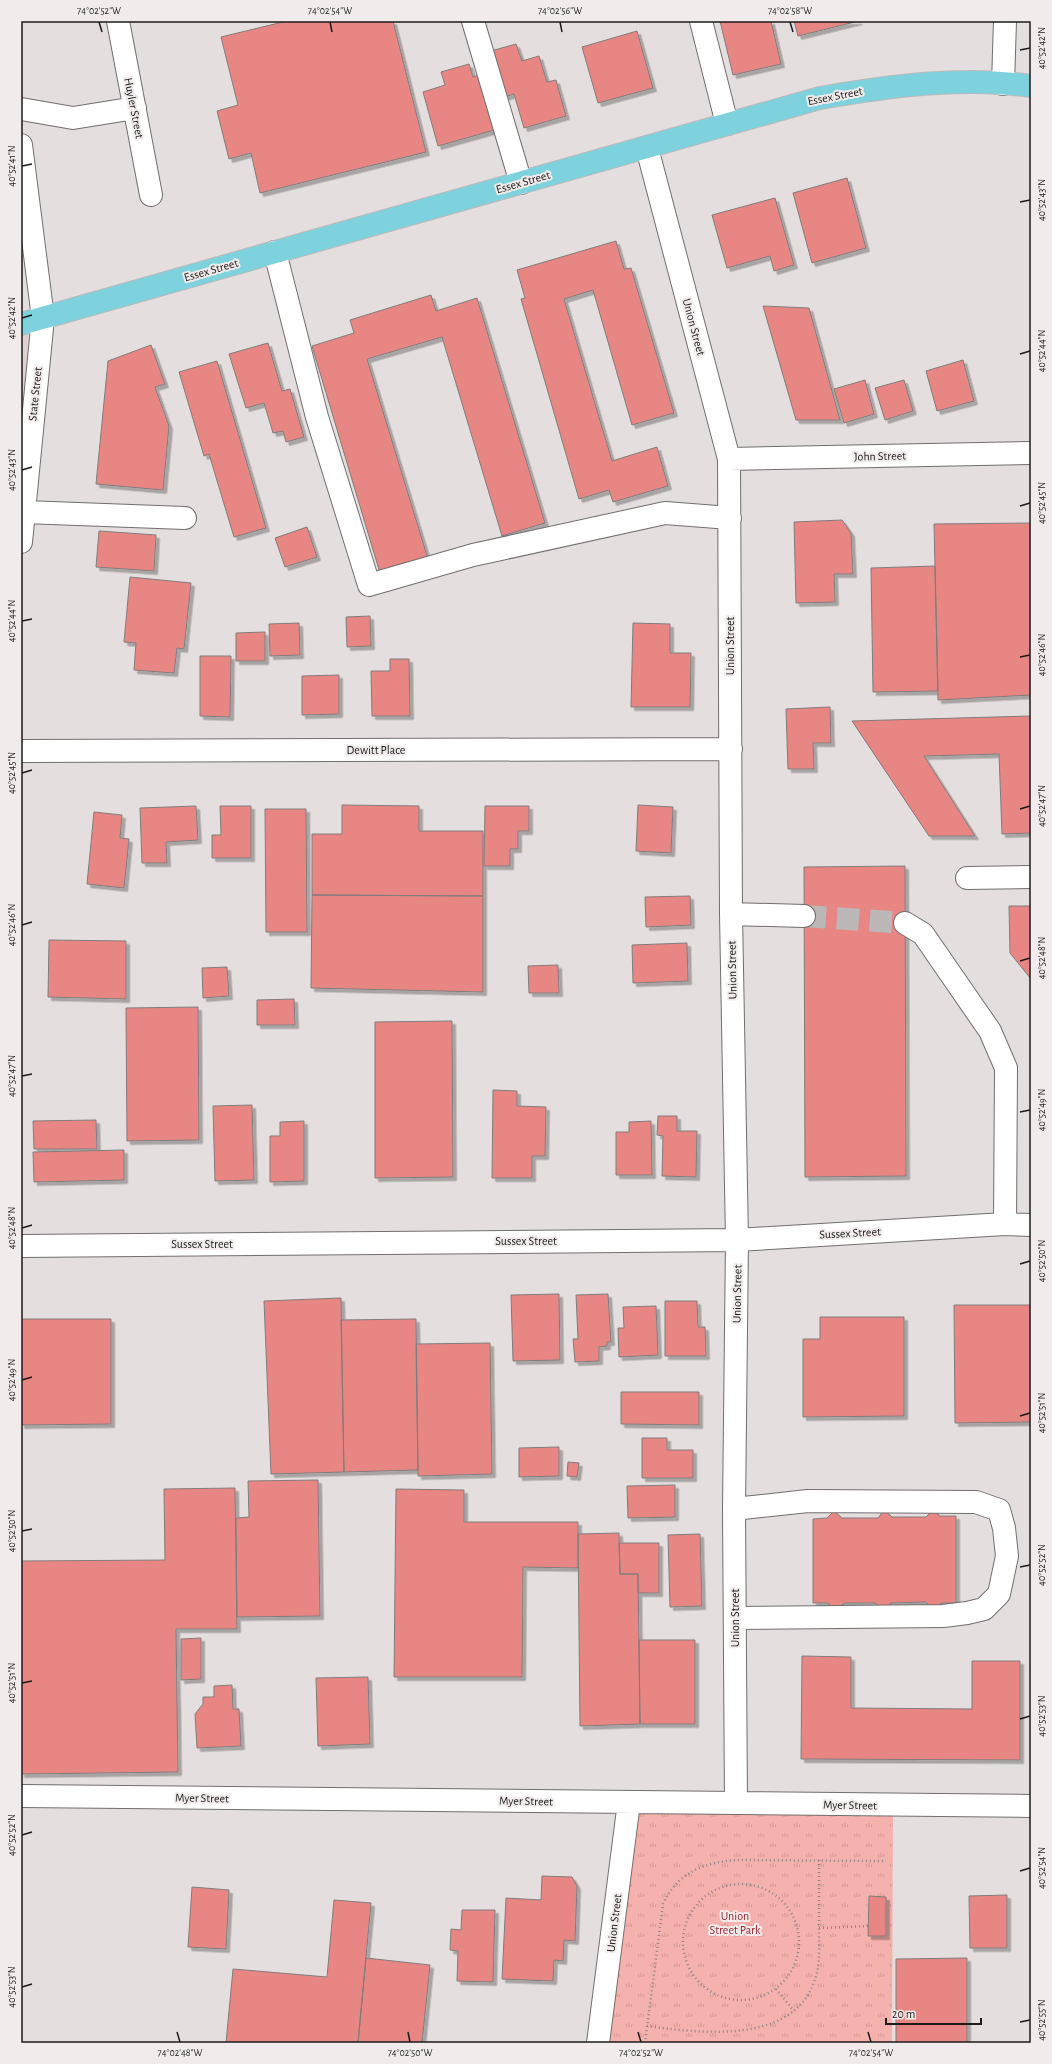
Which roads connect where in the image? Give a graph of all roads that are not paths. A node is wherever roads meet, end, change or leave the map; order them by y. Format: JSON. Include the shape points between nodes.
{"nodes":[{"id":1,"x":118,"y":21,"type":"edge"},
{"id":2,"x":473,"y":21,"type":"edge"},
{"id":3,"x":701,"y":21,"type":"edge"},
{"id":4,"x":1005,"y":21,"type":"edge"},
{"id":5,"x":1003,"y":84,"type":"junction"},
{"id":6,"x":1031,"y":86,"type":"edge"},
{"id":7,"x":135,"y":108,"type":"junction"},
{"id":8,"x":21,"y":109,"type":"edge"},
{"id":9,"x":727,"y":124,"type":"junction"},
{"id":10,"x":21,"y":145,"type":"edge"},
{"id":11,"x":647,"y":148,"type":"junction"},
{"id":12,"x":520,"y":183,"type":"junction"},
{"id":13,"x":151,"y":195,"type":"dead end"},
{"id":14,"x":275,"y":252,"type":"junction"},
{"id":15,"x":43,"y":318,"type":"junction"},
{"id":16,"x":21,"y":324,"type":"edge"},
{"id":17,"x":1031,"y":453,"type":"edge"},
{"id":18,"x":729,"y":459,"type":"junction"},
{"id":19,"x":24,"y":512,"type":"junction"},
{"id":20,"x":185,"y":518,"type":"dead end"},
{"id":21,"x":730,"y":518,"type":"junction"},
{"id":22,"x":21,"y":542,"type":"edge"},
{"id":23,"x":731,"y":749,"type":"junction"},
{"id":24,"x":21,"y":751,"type":"edge"},
{"id":25,"x":1031,"y":877,"type":"edge"},
{"id":26,"x":967,"y":878,"type":"dead end"},
{"id":27,"x":731,"y":914,"type":"junction"},
{"id":28,"x":804,"y":916,"type":"tunnel mouth"},
{"id":29,"x":905,"y":923,"type":"tunnel mouth"},
{"id":30,"x":1005,"y":1224,"type":"junction"},
{"id":31,"x":1031,"y":1224,"type":"edge"},
{"id":32,"x":737,"y":1240,"type":"junction"},
{"id":33,"x":21,"y":1246,"type":"edge"},
{"id":34,"x":734,"y":1509,"type":"junction"},
{"id":35,"x":735,"y":1618,"type":"junction"},
{"id":36,"x":21,"y":1796,"type":"edge"},
{"id":37,"x":629,"y":1802,"type":"junction"},
{"id":38,"x":736,"y":1804,"type":"junction"},
{"id":39,"x":1031,"y":1806,"type":"edge"},
{"id":40,"x":598,"y":2043,"type":"edge"}],
"edges":[{"from":1,"to":7,"type":"street","name":"Huyler Street"},
{"from":2,"to":12,"type":"street"},
{"from":3,"to":9,"type":"street"},
{"from":4,"to":5,"type":"street"},
{"from":5,"to":6,"type":"main road","name":"Essex Street"},
{"from":5,"to":9,"type":"main road","name":"Essex Street","via":[[957,82],[888,86],[820,98]]},
{"from":7,"to":8,"type":"street","via":[[73,118]]},
{"from":7,"to":13,"type":"street","name":"Huyler Street"},
{"from":9,"to":11,"type":"main road","name":"Essex Street"},
{"from":10,"to":15,"type":"street","name":"State Street"},
{"from":11,"to":12,"type":"main road","name":"Essex Street"},
{"from":11,"to":18,"type":"street","name":"Union Street"},
{"from":12,"to":14,"type":"main road","name":"Essex Street"},
{"from":14,"to":15,"type":"main road","name":"Essex Street"},
{"from":14,"to":21,"type":"street","via":[[317,417],[369,585],[473,555],[664,513]]},
{"from":15,"to":16,"type":"main road","name":"Essex Street"},
{"from":15,"to":19,"type":"street","name":"State Street"},
{"from":17,"to":18,"type":"street","name":"John Street"},
{"from":18,"to":21,"type":"street","name":"Union Street"},
{"from":19,"to":20,"type":"street"},
{"from":19,"to":22,"type":"street","name":"State Street"},
{"from":21,"to":23,"type":"street","name":"Union Street"},
{"from":23,"to":24,"type":"street","name":"Dewitt Place"},
{"from":23,"to":27,"type":"street","name":"Union Street"},
{"from":25,"to":26,"type":"street"},
{"from":27,"to":28,"type":"street"},
{"from":27,"to":32,"type":"street","name":"Union Street"},
{"from":29,"to":30,"type":"street","via":[[923,934],[928,941],[990,1031],[1006,1068]]},
{"from":30,"to":31,"type":"street","name":"Sussex Street"},
{"from":30,"to":32,"type":"street","name":"Sussex Street"},
{"from":32,"to":33,"type":"street","name":"Sussex Street"},
{"from":32,"to":34,"type":"street","name":"Union Street"},
{"from":34,"to":35,"type":"street","name":"Union Street"},
{"from":34,"to":35,"type":"street","via":[[808,1501],[976,1502],[999,1510],[1007,1556],[999,1594],[984,1609],[967,1613],[943,1616]]},
{"from":35,"to":38,"type":"street","name":"Union Street"},
{"from":36,"to":37,"type":"street","name":"Myer Street"},
{"from":37,"to":38,"type":"street","name":"Myer Street"},
{"from":37,"to":40,"type":"street","name":"Union Street"},
{"from":38,"to":39,"type":"street","name":"Myer Street"}]}
